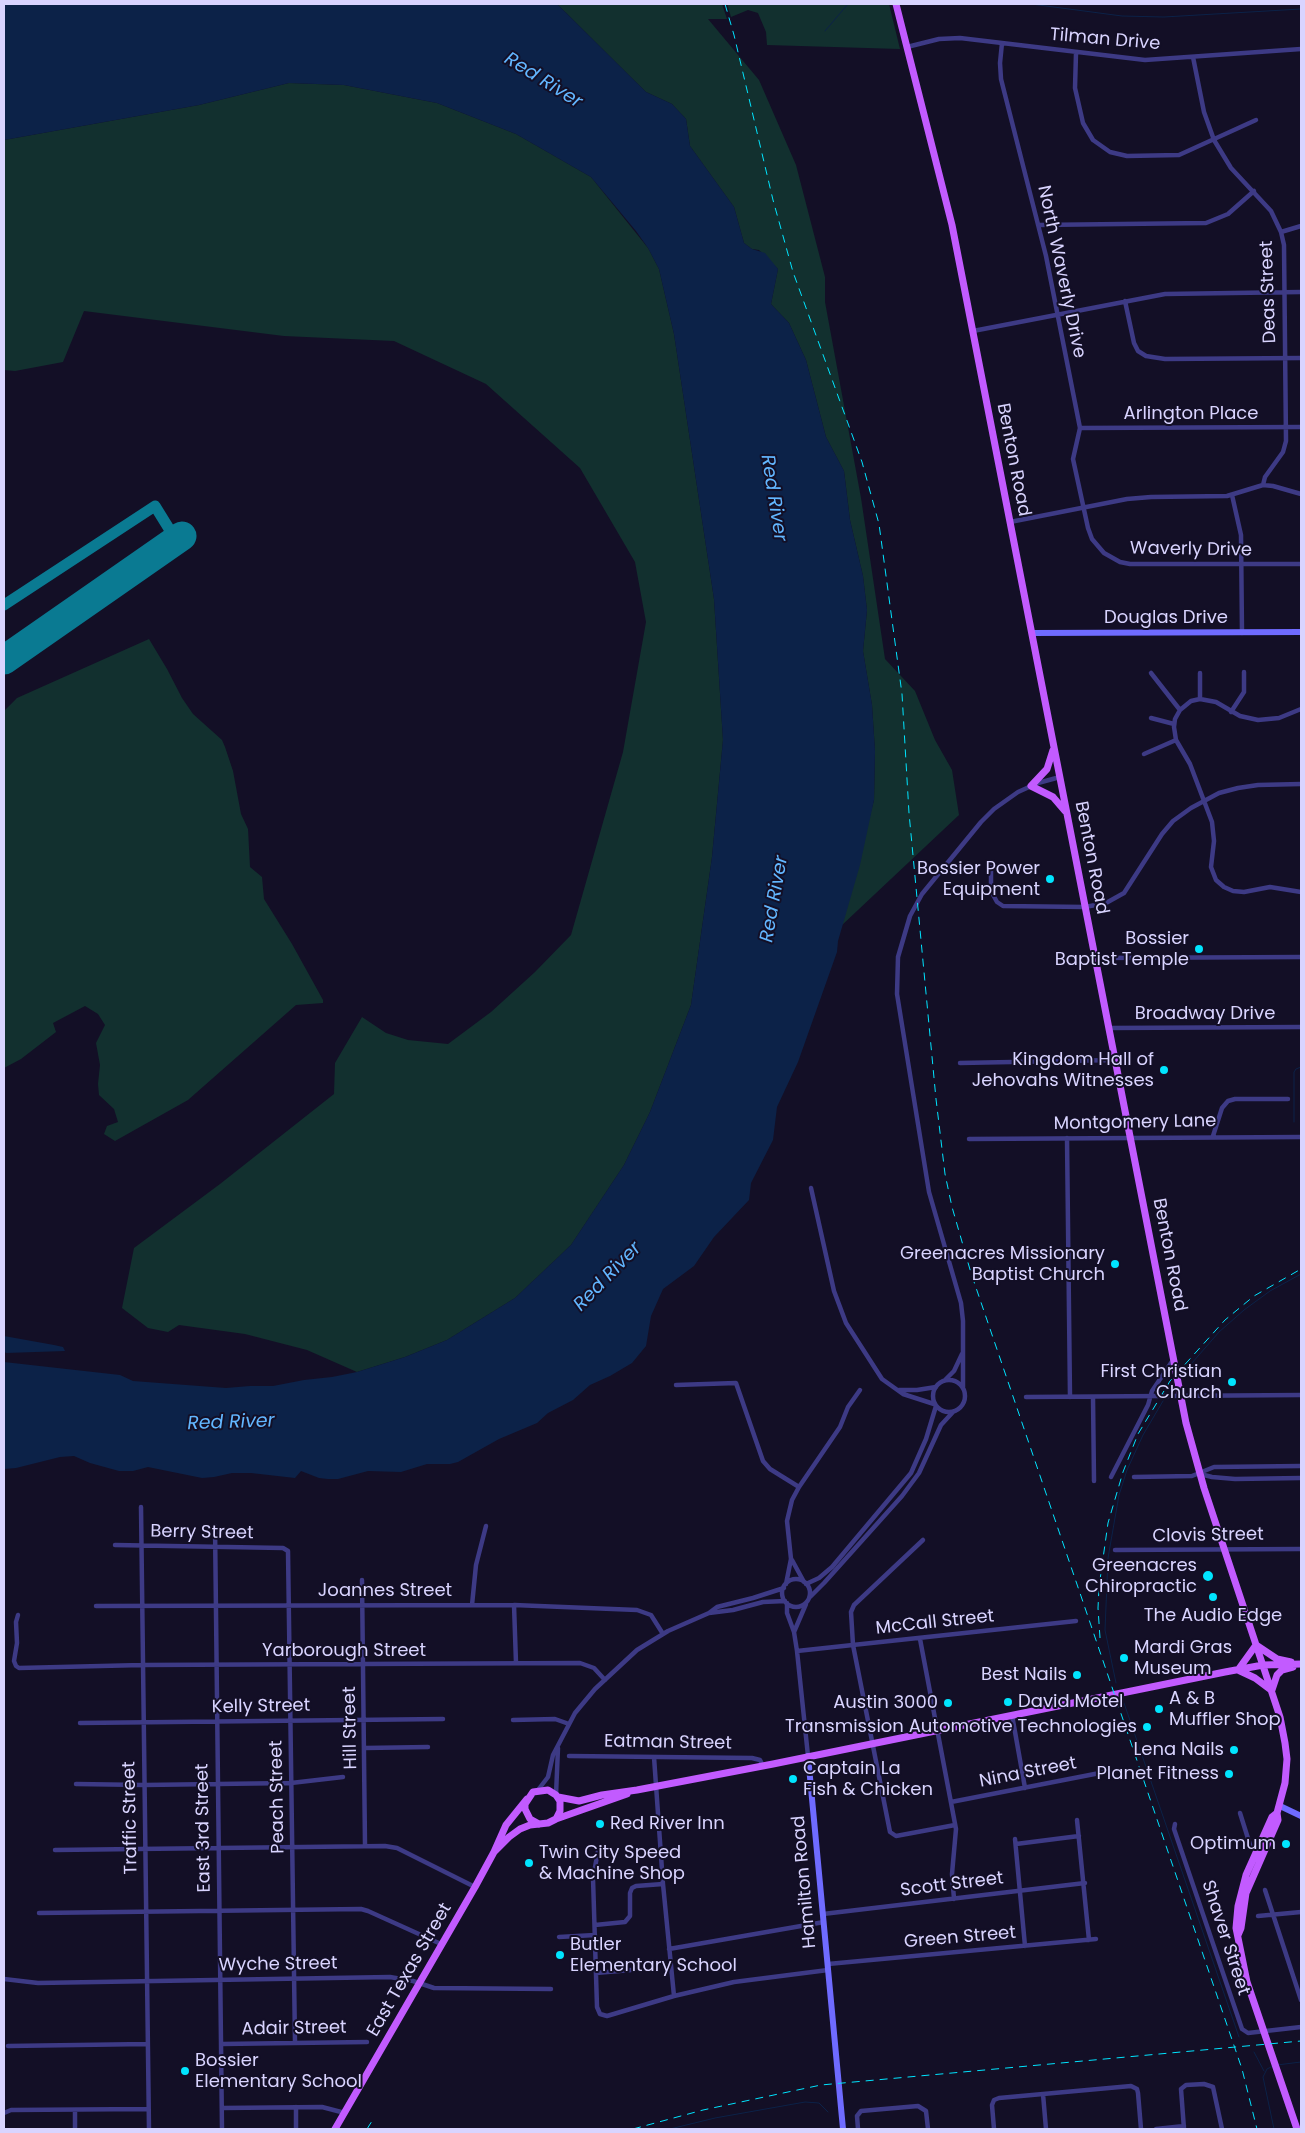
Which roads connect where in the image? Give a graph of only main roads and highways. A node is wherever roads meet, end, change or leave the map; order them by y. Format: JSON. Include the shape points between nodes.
{"nodes":[{"id":1,"x":896,"y":4,"type":"edge"},
{"id":2,"x":1054,"y":748,"type":"junction"},
{"id":3,"x":1067,"y":813,"type":"junction"},
{"id":4,"x":1256,"y":1645,"type":"junction"},
{"id":5,"x":1301,"y":1664,"type":"edge"},
{"id":6,"x":1263,"y":1665,"type":"junction"},
{"id":7,"x":1238,"y":1670,"type":"junction"},
{"id":8,"x":1272,"y":1690,"type":"junction"},
{"id":9,"x":637,"y":1790,"type":"junction"},
{"id":10,"x":557,"y":1796,"type":"junction"},
{"id":11,"x":527,"y":1799,"type":"junction"},
{"id":12,"x":556,"y":1819,"type":"junction"},
{"id":13,"x":539,"y":1824,"type":"junction"},
{"id":14,"x":494,"y":1852,"type":"junction"},
{"id":15,"x":335,"y":2129,"type":"edge"},
{"id":16,"x":1297,"y":2129,"type":"edge"}],
"edges":[{"from":1,"to":2,"type":"main road","name":"Benton Road","via":[[952,225]]},
{"from":2,"to":3,"type":"main road","name":"Benton Road"},
{"from":2,"to":3,"type":"main road","via":[[1047,769],[1031,786],[1053,797]]},
{"from":3,"to":4,"type":"main road","name":"Benton Road","via":[[1181,1396],[1200,1474]]},
{"from":4,"to":5,"type":"main road","via":[[1277,1659]]},
{"from":4,"to":6,"type":"main road","name":"Benton Road"},
{"from":4,"to":7,"type":"main road"},
{"from":5,"to":6,"type":"main road","name":"East Texas Street"},
{"from":5,"to":8,"type":"main road","via":[[1279,1672]]},
{"from":6,"to":7,"type":"main road","name":"East Texas Street"},
{"from":6,"to":8,"type":"main road","name":"Benton Road"},
{"from":7,"to":8,"type":"main road"},
{"from":7,"to":9,"type":"main road","name":"East Texas Street"},
{"from":8,"to":16,"type":"main road","name":"Benton Road","via":[[1287,1759],[1286,1783],[1279,1809],[1272,1818],[1241,1890],[1236,1928],[1247,1982]]},
{"from":9,"to":10,"type":"main road","name":"East Texas Street","via":[[579,1801]]},
{"from":9,"to":12,"type":"main road","name":"East Texas Street"},
{"from":10,"to":11,"type":"main road","name":"East Texas Street","via":[[548,1790],[538,1790]]},
{"from":10,"to":12,"type":"main road","via":[[561,1806]]},
{"from":11,"to":13,"type":"main road","via":[[527,1815]]},
{"from":11,"to":14,"type":"main road","name":"East Texas Street","via":[[506,1825]]},
{"from":12,"to":13,"type":"main road","name":"East Texas Street"},
{"from":13,"to":14,"type":"main road","name":"East Texas Street","via":[[514,1832]]},
{"from":14,"to":15,"type":"main road","name":"East Texas Street"}]}
